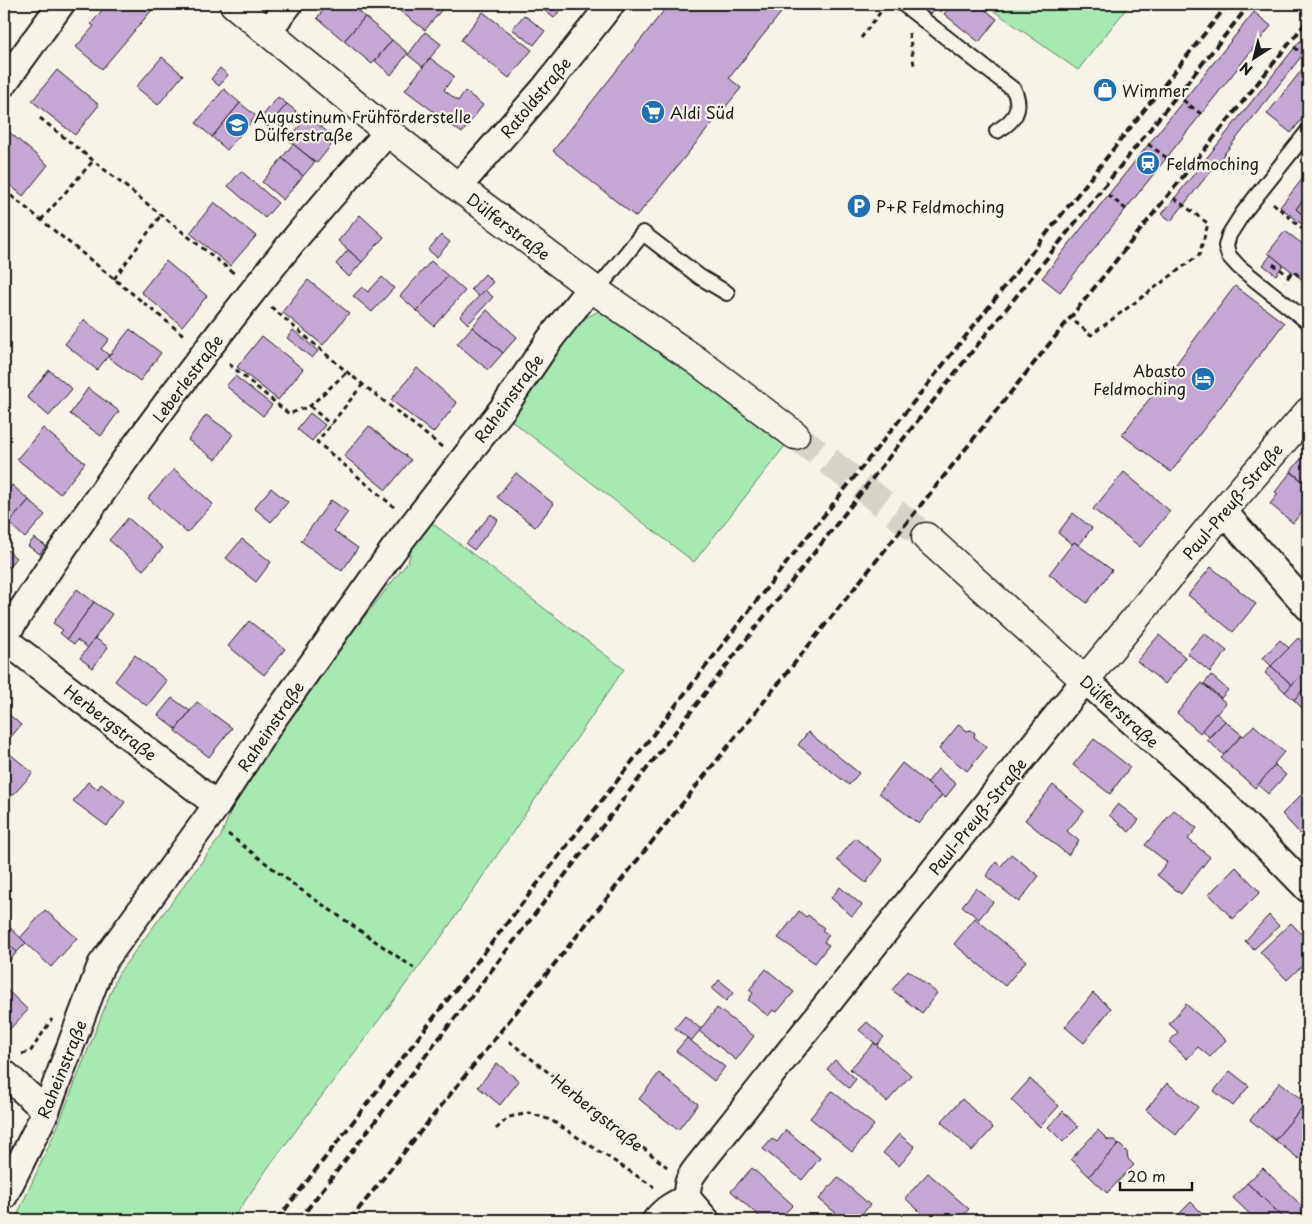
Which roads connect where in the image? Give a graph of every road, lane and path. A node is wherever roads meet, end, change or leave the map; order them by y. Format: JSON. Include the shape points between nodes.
{"nodes":[{"id":1,"x":61,"y":4,"type":"edge"},
{"id":2,"x":234,"y":4,"type":"edge"},
{"id":3,"x":289,"y":4,"type":"edge"},
{"id":4,"x":611,"y":4,"type":"edge"},
{"id":5,"x":887,"y":4,"type":"edge"},
{"id":6,"x":903,"y":4,"type":"edge"},
{"id":7,"x":920,"y":18,"type":"junction"},
{"id":8,"x":268,"y":31,"type":"junction"},
{"id":9,"x":861,"y":38,"type":"dead end"},
{"id":10,"x":1294,"y":47,"type":"dead end"},
{"id":11,"x":1308,"y":58,"type":"edge"},
{"id":12,"x":914,"y":65,"type":"dead end"},
{"id":13,"x":4,"y":83,"type":"edge"},
{"id":14,"x":1183,"y":100,"type":"dead end"},
{"id":15,"x":1201,"y":114,"type":"dead end"},
{"id":16,"x":40,"y":118,"type":"dead end"},
{"id":17,"x":1308,"y":130,"type":"edge"},
{"id":18,"x":997,"y":131,"type":"dead end"},
{"id":19,"x":388,"y":132,"type":"junction"},
{"id":20,"x":1148,"y":144,"type":"dead end"},
{"id":21,"x":1157,"y":150,"type":"junction"},
{"id":22,"x":1152,"y":157,"type":"dead end"},
{"id":23,"x":1167,"y":158,"type":"dead end"},
{"id":24,"x":93,"y":160,"type":"junction"},
{"id":25,"x":458,"y":187,"type":"junction"},
{"id":26,"x":4,"y":190,"type":"edge"},
{"id":27,"x":1260,"y":192,"type":"junction"},
{"id":28,"x":1108,"y":195,"type":"dead end"},
{"id":29,"x":1174,"y":198,"type":"dead end"},
{"id":30,"x":1127,"y":210,"type":"dead end"},
{"id":31,"x":161,"y":215,"type":"junction"},
{"id":32,"x":41,"y":220,"type":"junction"},
{"id":33,"x":1308,"y":234,"type":"edge"},
{"id":34,"x":237,"y":276,"type":"dead end"},
{"id":35,"x":1289,"y":276,"type":"dead end"},
{"id":36,"x":1300,"y":277,"type":"dead end"},
{"id":37,"x":114,"y":279,"type":"junction"},
{"id":38,"x":594,"y":289,"type":"junction"},
{"id":39,"x":728,"y":293,"type":"dead end"},
{"id":40,"x":270,"y":306,"type":"dead end"},
{"id":41,"x":1075,"y":322,"type":"dead end"},
{"id":42,"x":1308,"y":322,"type":"edge"},
{"id":43,"x":189,"y":338,"type":"dead end"},
{"id":44,"x":226,"y":362,"type":"dead end"},
{"id":45,"x":348,"y":372,"type":"junction"},
{"id":46,"x":363,"y":384,"type":"junction"},
{"id":47,"x":310,"y":406,"type":"junction"},
{"id":48,"x":1308,"y":412,"type":"edge"},
{"id":49,"x":331,"y":425,"type":"junction"},
{"id":50,"x":795,"y":435,"type":"tunnel mouth"},
{"id":51,"x":462,"y":462,"type":"junction"},
{"id":52,"x":1223,"y":511,"type":"junction"},
{"id":53,"x":414,"y":524,"type":"junction"},
{"id":54,"x":926,"y":537,"type":"tunnel mouth"},
{"id":55,"x":1308,"y":607,"type":"edge"},
{"id":56,"x":4,"y":638,"type":"edge"},
{"id":57,"x":1085,"y":680,"type":"junction"},
{"id":58,"x":212,"y":812,"type":"junction"},
{"id":59,"x":1308,"y":890,"type":"edge"},
{"id":60,"x":414,"y":968,"type":"dead end"},
{"id":61,"x":53,"y":1018,"type":"dead end"},
{"id":62,"x":509,"y":1041,"type":"dead end"},
{"id":63,"x":8,"y":1064,"type":"edge"},
{"id":64,"x":46,"y":1111,"type":"junction"},
{"id":65,"x":496,"y":1129,"type":"dead end"},
{"id":66,"x":4,"y":1196,"type":"edge"},
{"id":67,"x":676,"y":1201,"type":"edge"},
{"id":68,"x":706,"y":1220,"type":"edge"}],
"edges":[{"from":1,"to":13,"type":"street"},
{"from":2,"to":8,"type":"main road","name":"Dülferstraße"},
{"from":3,"to":8,"type":"street"},
{"from":4,"to":25,"type":"street","name":"Ratoldstraße","via":[[543,90]]},
{"from":5,"to":9,"type":"path"},
{"from":6,"to":7,"type":"lane"},
{"from":7,"to":12,"type":"path","via":[[908,34]]},
{"from":7,"to":18,"type":"lane","via":[[1014,90],[1018,98],[1017,109],[1012,121]]},
{"from":8,"to":19,"type":"main road","name":"Dülferstraße"},
{"from":10,"to":11,"type":"path"},
{"from":14,"to":15,"type":"path"},
{"from":16,"to":24,"type":"path"},
{"from":17,"to":27,"type":"lane"},
{"from":19,"to":25,"type":"main road","name":"Dülferstraße"},
{"from":19,"to":56,"type":"street","name":"Leberlestraße","via":[[298,235],[190,372],[82,520]]},
{"from":20,"to":21,"type":"path"},
{"from":21,"to":22,"type":"path"},
{"from":21,"to":23,"type":"path"},
{"from":24,"to":31,"type":"path"},
{"from":24,"to":32,"type":"path"},
{"from":25,"to":38,"type":"main road","name":"Dülferstraße"},
{"from":26,"to":32,"type":"path"},
{"from":27,"to":33,"type":"path"},
{"from":27,"to":42,"type":"lane","via":[[1231,231],[1226,249],[1239,267]]},
{"from":28,"to":30,"type":"path"},
{"from":29,"to":41,"type":"path","via":[[1208,224],[1199,255],[1091,334]]},
{"from":31,"to":34,"type":"path"},
{"from":31,"to":37,"type":"path"},
{"from":32,"to":37,"type":"path"},
{"from":35,"to":36,"type":"path","via":[[1293,271]]},
{"from":37,"to":43,"type":"path"},
{"from":38,"to":39,"type":"lane","via":[[643,233],[700,277]]},
{"from":38,"to":50,"type":"main road","name":"Dülferstraße","via":[[690,355]]},
{"from":38,"to":51,"type":"street","name":"Raheinstraße","via":[[550,339]]},
{"from":40,"to":45,"type":"path"},
{"from":44,"to":47,"type":"path","via":[[289,414]]},
{"from":45,"to":46,"type":"path"},
{"from":45,"to":47,"type":"path"},
{"from":46,"to":49,"type":"path"},
{"from":46,"to":51,"type":"path"},
{"from":47,"to":49,"type":"path"},
{"from":48,"to":52,"type":"main road","name":"Paul-Preuß-Straße"},
{"from":49,"to":53,"type":"path","via":[[317,442]]},
{"from":51,"to":53,"type":"street","name":"Raheinstraße"},
{"from":52,"to":55,"type":"street"},
{"from":52,"to":57,"type":"main road","name":"Paul-Preuß-Straße"},
{"from":53,"to":58,"type":"street","name":"Raheinstraße","via":[[273,719]]},
{"from":54,"to":57,"type":"main road","name":"Dülferstraße"},
{"from":56,"to":58,"type":"street","name":"Herbergstraße"},
{"from":57,"to":59,"type":"street","name":"Dülferstraße","via":[[1221,800]]},
{"from":57,"to":67,"type":"street","name":"Paul-Preuß-Straße","via":[[696,1170]]},
{"from":58,"to":60,"type":"path","via":[[297,887]]},
{"from":58,"to":64,"type":"street","name":"Raheinstraße","via":[[101,965]]},
{"from":61,"to":63,"type":"path","via":[[30,1052]]},
{"from":62,"to":67,"type":"path","name":"Herbergstraße","via":[[666,1167]]},
{"from":63,"to":64,"type":"street"},
{"from":64,"to":66,"type":"street","name":"Raheinstraße"},
{"from":65,"to":67,"type":"path","via":[[509,1117],[529,1114],[551,1120]]},
{"from":67,"to":68,"type":"street"}]}
